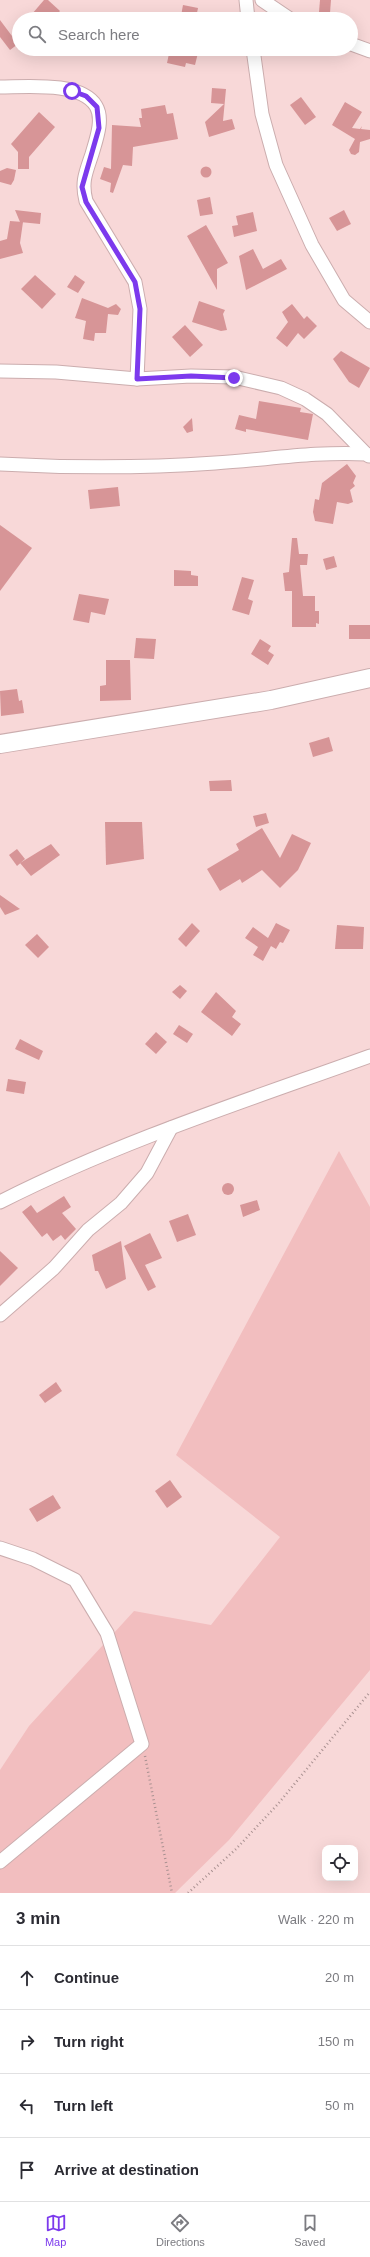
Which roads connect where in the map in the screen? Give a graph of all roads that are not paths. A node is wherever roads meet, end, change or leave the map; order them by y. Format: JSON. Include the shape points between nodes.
{"nodes":[{"id":1,"x":246,"y":0,"type":"edge"},
{"id":2,"x":262,"y":0,"type":"edge"},
{"id":3,"x":247,"y":12,"type":"edge"},
{"id":4,"x":280,"y":12,"type":"edge"},
{"id":5,"x":358,"y":47,"type":"edge"},
{"id":6,"x":370,"y":51,"type":"edge"},
{"id":7,"x":253,"y":56,"type":"edge"},
{"id":8,"x":0,"y":87,"type":"edge"},
{"id":9,"x":370,"y":322,"type":"edge"},
{"id":10,"x":0,"y":371,"type":"edge"},
{"id":11,"x":137,"y":379,"type":"junction"},
{"id":12,"x":368,"y":455,"type":"edge"},
{"id":13,"x":0,"y":464,"type":"edge"},
{"id":14,"x":370,"y":678,"type":"edge"},
{"id":15,"x":0,"y":744,"type":"edge"},
{"id":16,"x":370,"y":1056,"type":"edge"},
{"id":17,"x":171,"y":1128,"type":"junction"},
{"id":18,"x":0,"y":1202,"type":"edge"},
{"id":19,"x":0,"y":1315,"type":"edge"},
{"id":20,"x":0,"y":1548,"type":"edge"},
{"id":21,"x":0,"y":1862,"type":"edge"}],
"edges":[{"from":1,"to":3,"type":"street"},
{"from":2,"to":4,"type":"street"},
{"from":5,"to":6,"type":"street"},
{"from":7,"to":9,"type":"street","via":[[262,114],[276,165],[312,245],[344,300]]},
{"from":8,"to":11,"type":"street","via":[[54,87],[86,96],[97,107],[99,128],[82,187],[86,202],[135,282],[140,309]]},
{"from":10,"to":11,"type":"street","via":[[56,372]]},
{"from":11,"to":12,"type":"street","via":[[191,376],[234,378],[281,388],[306,399],[328,414]]},
{"from":12,"to":13,"type":"street","via":[[341,452],[214,463],[111,468]]},
{"from":14,"to":15,"type":"street","via":[[271,700]]},
{"from":16,"to":17,"type":"street"},
{"from":17,"to":18,"type":"street","via":[[53,1175]]},
{"from":17,"to":19,"type":"street","via":[[147,1172],[122,1202],[88,1230],[54,1268]]},
{"from":20,"to":21,"type":"street","via":[[33,1559],[75,1580],[107,1633],[142,1744]]}]}
